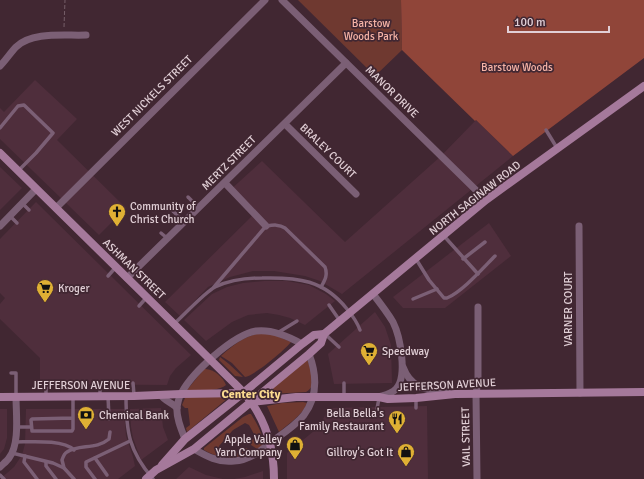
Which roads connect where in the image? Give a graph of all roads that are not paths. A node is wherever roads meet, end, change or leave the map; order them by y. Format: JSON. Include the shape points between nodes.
{"nodes":[{"id":1,"x":265,"y":0,"type":"edge"},
{"id":2,"x":282,"y":0,"type":"edge"},
{"id":3,"x":86,"y":36,"type":"dead end"},
{"id":4,"x":346,"y":63,"type":"junction"},
{"id":5,"x":0,"y":66,"type":"edge"},
{"id":6,"x":644,"y":86,"type":"edge"},
{"id":7,"x":285,"y":124,"type":"junction"},
{"id":8,"x":0,"y":128,"type":"edge"},
{"id":9,"x":546,"y":130,"type":"dead end"},
{"id":10,"x":557,"y":148,"type":"junction"},
{"id":11,"x":0,"y":154,"type":"edge"},
{"id":12,"x":18,"y":171,"type":"junction"},
{"id":13,"x":224,"y":183,"type":"junction"},
{"id":14,"x":36,"y":189,"type":"junction"},
{"id":15,"x":356,"y":194,"type":"dead end"},
{"id":16,"x":188,"y":197,"type":"dead end"},
{"id":17,"x":486,"y":200,"type":"junction"},
{"id":18,"x":22,"y":203,"type":"junction"},
{"id":19,"x":56,"y":208,"type":"junction"},
{"id":20,"x":199,"y":208,"type":"junction"},
{"id":21,"x":29,"y":210,"type":"dead end"},
{"id":22,"x":173,"y":211,"type":"dead end"},
{"id":23,"x":10,"y":216,"type":"junction"},
{"id":24,"x":184,"y":222,"type":"junction"},
{"id":25,"x":17,"y":223,"type":"dead end"},
{"id":26,"x":0,"y":226,"type":"edge"},
{"id":27,"x":266,"y":226,"type":"junction"},
{"id":28,"x":579,"y":226,"type":"dead end"},
{"id":29,"x":161,"y":233,"type":"dead end"},
{"id":30,"x":444,"y":236,"type":"junction"},
{"id":31,"x":168,"y":239,"type":"junction"},
{"id":32,"x":485,"y":242,"type":"dead end"},
{"id":33,"x":496,"y":256,"type":"dead end"},
{"id":34,"x":416,"y":259,"type":"junction"},
{"id":35,"x":463,"y":259,"type":"junction"},
{"id":36,"x":116,"y":267,"type":"junction"},
{"id":37,"x":478,"y":274,"type":"junction"},
{"id":38,"x":108,"y":276,"type":"dead end"},
{"id":39,"x":127,"y":278,"type":"junction"},
{"id":40,"x":321,"y":287,"type":"junction"},
{"id":41,"x":213,"y":288,"type":"junction"},
{"id":42,"x":437,"y":289,"type":"junction"},
{"id":43,"x":373,"y":294,"type":"junction"},
{"id":44,"x":146,"y":297,"type":"junction"},
{"id":45,"x":413,"y":299,"type":"dead end"},
{"id":46,"x":329,"y":305,"type":"dead end"},
{"id":47,"x":139,"y":306,"type":"dead end"},
{"id":48,"x":478,"y":307,"type":"dead end"},
{"id":49,"x":350,"y":312,"type":"junction"},
{"id":50,"x":340,"y":320,"type":"junction"},
{"id":51,"x":297,"y":321,"type":"dead end"},
{"id":52,"x":174,"y":324,"type":"junction"},
{"id":53,"x":360,"y":330,"type":"dead end"},
{"id":54,"x":279,"y":333,"type":"junction"},
{"id":55,"x":324,"y":334,"type":"junction"},
{"id":56,"x":302,"y":344,"type":"junction"},
{"id":57,"x":339,"y":347,"type":"dead end"},
{"id":58,"x":309,"y":354,"type":"junction"},
{"id":59,"x":401,"y":359,"type":"junction"},
{"id":60,"x":210,"y":360,"type":"junction"},
{"id":61,"x":11,"y":373,"type":"dead end"},
{"id":62,"x":100,"y":383,"type":"dead end"},
{"id":63,"x":133,"y":383,"type":"dead end"},
{"id":64,"x":344,"y":383,"type":"dead end"},
{"id":65,"x":46,"y":384,"type":"dead end"},
{"id":66,"x":644,"y":392,"type":"edge"},
{"id":67,"x":243,"y":393,"type":"junction"},
{"id":68,"x":580,"y":393,"type":"junction"},
{"id":69,"x":181,"y":394,"type":"junction"},
{"id":70,"x":455,"y":394,"type":"junction"},
{"id":71,"x":476,"y":394,"type":"junction"},
{"id":72,"x":161,"y":395,"type":"junction"},
{"id":73,"x":46,"y":396,"type":"junction"},
{"id":74,"x":73,"y":396,"type":"junction"},
{"id":75,"x":104,"y":396,"type":"junction"},
{"id":76,"x":130,"y":396,"type":"junction"},
{"id":77,"x":344,"y":396,"type":"junction"},
{"id":78,"x":379,"y":396,"type":"junction"},
{"id":79,"x":0,"y":397,"type":"edge"},
{"id":80,"x":16,"y":397,"type":"junction"},
{"id":81,"x":314,"y":397,"type":"junction"},
{"id":82,"x":416,"y":398,"type":"junction"},
{"id":83,"x":251,"y":402,"type":"junction"},
{"id":84,"x":177,"y":408,"type":"junction"},
{"id":85,"x":416,"y":408,"type":"dead end"},
{"id":86,"x":377,"y":409,"type":"dead end"},
{"id":87,"x":73,"y":418,"type":"junction"},
{"id":88,"x":109,"y":419,"type":"dead end"},
{"id":89,"x":16,"y":427,"type":"junction"},
{"id":90,"x":31,"y":427,"type":"junction"},
{"id":91,"x":110,"y":432,"type":"dead end"},
{"id":92,"x":185,"y":439,"type":"junction"},
{"id":93,"x":130,"y":441,"type":"junction"},
{"id":94,"x":15,"y":442,"type":"junction"},
{"id":95,"x":270,"y":443,"type":"junction"},
{"id":96,"x":194,"y":449,"type":"junction"},
{"id":97,"x":74,"y":450,"type":"junction"},
{"id":98,"x":12,"y":453,"type":"junction"},
{"id":99,"x":25,"y":456,"type":"junction"},
{"id":100,"x":95,"y":458,"type":"junction"},
{"id":101,"x":46,"y":462,"type":"junction"},
{"id":102,"x":0,"y":467,"type":"edge"},
{"id":103,"x":64,"y":468,"type":"junction"},
{"id":104,"x":0,"y":474,"type":"edge"},
{"id":105,"x":108,"y":475,"type":"dead end"},
{"id":106,"x":151,"y":476,"type":"edge"},
{"id":107,"x":4,"y":479,"type":"edge"},
{"id":108,"x":37,"y":479,"type":"edge"},
{"id":109,"x":56,"y":479,"type":"edge"},
{"id":110,"x":74,"y":479,"type":"edge"},
{"id":111,"x":95,"y":479,"type":"edge"},
{"id":112,"x":274,"y":479,"type":"edge"},
{"id":113,"x":477,"y":479,"type":"edge"}],
"edges":[{"from":1,"to":19,"type":"street","name":"WEST NICKELS STREET"},
{"from":2,"to":4,"type":"street","name":"MANOR DRIVE"},
{"from":3,"to":5,"type":"street","via":[[42,36],[27,40],[16,47]]},
{"from":4,"to":7,"type":"street","name":"MERTZ STREET"},
{"from":4,"to":17,"type":"street","name":"MANOR DRIVE"},
{"from":6,"to":10,"type":"street","name":"NORTH SAGINAW ROAD"},
{"from":7,"to":13,"type":"street","name":"MERTZ STREET"},
{"from":7,"to":15,"type":"street","name":"BRALEY COURT"},
{"from":8,"to":12,"type":"lane","via":[[18,106],[24,105],[53,133]]},
{"from":9,"to":10,"type":"lane"},
{"from":10,"to":17,"type":"street","name":"NORTH SAGINAW ROAD"},
{"from":11,"to":12,"type":"street","name":"ASHMAN STREET"},
{"from":12,"to":14,"type":"street","name":"ASHMAN STREET"},
{"from":13,"to":20,"type":"street","name":"MERTZ STREET"},
{"from":13,"to":27,"type":"street"},
{"from":14,"to":18,"type":"street"},
{"from":14,"to":19,"type":"street","name":"ASHMAN STREET"},
{"from":16,"to":20,"type":"lane"},
{"from":17,"to":30,"type":"street","name":"NORTH SAGINAW ROAD"},
{"from":18,"to":21,"type":"lane"},
{"from":18,"to":23,"type":"street"},
{"from":19,"to":36,"type":"street","name":"ASHMAN STREET"},
{"from":20,"to":24,"type":"street","name":"MERTZ STREET"},
{"from":22,"to":24,"type":"lane"},
{"from":23,"to":25,"type":"lane"},
{"from":23,"to":26,"type":"street"},
{"from":24,"to":31,"type":"street","name":"MERTZ STREET"},
{"from":27,"to":40,"type":"lane","via":[[280,225],[285,228],[325,267],[327,272]]},
{"from":27,"to":41,"type":"lane"},
{"from":28,"to":68,"type":"street","name":"VARNER COURT"},
{"from":29,"to":31,"type":"lane"},
{"from":30,"to":34,"type":"street","name":"NORTH SAGINAW ROAD"},
{"from":30,"to":35,"type":"lane"},
{"from":31,"to":39,"type":"street","name":"MERTZ STREET"},
{"from":32,"to":35,"type":"lane"},
{"from":33,"to":37,"type":"lane"},
{"from":34,"to":42,"type":"lane"},
{"from":34,"to":43,"type":"street","name":"NORTH SAGINAW ROAD"},
{"from":35,"to":37,"type":"lane"},
{"from":36,"to":38,"type":"lane"},
{"from":36,"to":39,"type":"street","name":"ASHMAN STREET"},
{"from":37,"to":42,"type":"lane","via":[[450,297],[444,298]]},
{"from":39,"to":44,"type":"street","name":"ASHMAN STREET"},
{"from":40,"to":41,"type":"lane","via":[[308,281],[293,279],[250,278],[231,281]]},
{"from":40,"to":49,"type":"lane","via":[[333,294]]},
{"from":41,"to":52,"type":"lane"},
{"from":42,"to":45,"type":"lane"},
{"from":43,"to":49,"type":"street","name":"NORTH SAGINAW ROAD"},
{"from":43,"to":59,"type":"street","via":[[388,313],[394,326],[399,338]]},
{"from":44,"to":47,"type":"lane"},
{"from":44,"to":52,"type":"street","name":"ASHMAN STREET"},
{"from":46,"to":50,"type":"lane"},
{"from":48,"to":71,"type":"street","name":"VAIL STREET"},
{"from":49,"to":50,"type":"street","name":"NORTH SAGINAW ROAD"},
{"from":49,"to":53,"type":"lane"},
{"from":50,"to":55,"type":"street","name":"NORTH SAGINAW ROAD"},
{"from":51,"to":54,"type":"lane"},
{"from":52,"to":60,"type":"street","name":"ASHMAN STREET"},
{"from":54,"to":56,"type":"street"},
{"from":54,"to":60,"type":"street","via":[[255,331],[245,334]]},
{"from":55,"to":56,"type":"street","name":"NORTH SAGINAW ROAD","via":[[314,335]]},
{"from":55,"to":57,"type":"lane"},
{"from":55,"to":58,"type":"street","name":"NORTH SAGINAW ROAD","via":[[321,343]]},
{"from":56,"to":67,"type":"street","name":"NORTH SAGINAW ROAD"},
{"from":58,"to":81,"type":"street","via":[[315,375]]},
{"from":58,"to":83,"type":"street","name":"NORTH SAGINAW ROAD"},
{"from":59,"to":70,"type":"street","via":[[406,375],[413,384],[429,390]]},
{"from":59,"to":78,"type":"street","via":[[398,387]]},
{"from":60,"to":67,"type":"street","name":"ASHMAN STREET"},
{"from":60,"to":69,"type":"street","via":[[196,372]]},
{"from":61,"to":80,"type":"lane","via":[[16,373]]},
{"from":62,"to":75,"type":"lane"},
{"from":63,"to":76,"type":"lane"},
{"from":64,"to":77,"type":"lane"},
{"from":65,"to":73,"type":"lane"},
{"from":66,"to":68,"type":"street","name":"JEFFERSON AVENUE"},
{"from":67,"to":69,"type":"street","name":"JEFFERSON AVENUE"},
{"from":67,"to":83,"type":"street","name":"ASHMAN STREET"},
{"from":67,"to":92,"type":"street","name":"NORTH SAGINAW ROAD"},
{"from":68,"to":71,"type":"street","name":"JEFFERSON AVENUE"},
{"from":69,"to":72,"type":"street","name":"JEFFERSON AVENUE"},
{"from":69,"to":84,"type":"street"},
{"from":70,"to":71,"type":"street","name":"JEFFERSON AVENUE"},
{"from":70,"to":82,"type":"street","name":"JEFFERSON AVENUE"},
{"from":71,"to":113,"type":"street","name":"VAIL STREET"},
{"from":72,"to":76,"type":"street","name":"JEFFERSON AVENUE"},
{"from":72,"to":84,"type":"street"},
{"from":73,"to":74,"type":"street","name":"JEFFERSON AVENUE"},
{"from":73,"to":80,"type":"street","name":"JEFFERSON AVENUE"},
{"from":74,"to":75,"type":"street","name":"JEFFERSON AVENUE"},
{"from":74,"to":87,"type":"lane"},
{"from":75,"to":76,"type":"street","name":"JEFFERSON AVENUE"},
{"from":75,"to":88,"type":"lane"},
{"from":76,"to":93,"type":"lane","via":[[126,419]]},
{"from":77,"to":78,"type":"street","name":"JEFFERSON AVENUE"},
{"from":77,"to":81,"type":"street","name":"JEFFERSON AVENUE"},
{"from":78,"to":82,"type":"street","name":"JEFFERSON AVENUE","via":[[388,399]]},
{"from":78,"to":86,"type":"lane"},
{"from":79,"to":80,"type":"street","name":"JEFFERSON AVENUE"},
{"from":80,"to":89,"type":"street"},
{"from":81,"to":83,"type":"street","name":"JEFFERSON AVENUE"},
{"from":81,"to":95,"type":"street","via":[[304,415]]},
{"from":82,"to":85,"type":"lane"},
{"from":83,"to":95,"type":"street","name":"ASHMAN STREET","via":[[265,426]]},
{"from":83,"to":96,"type":"street","name":"NORTH SAGINAW ROAD"},
{"from":84,"to":92,"type":"street"},
{"from":87,"to":90,"type":"lane","via":[[32,419]]},
{"from":87,"to":90,"type":"lane","via":[[72,431],[32,431]]},
{"from":89,"to":90,"type":"lane"},
{"from":89,"to":94,"type":"street"},
{"from":91,"to":97,"type":"lane","via":[[109,439],[103,444]]},
{"from":92,"to":106,"type":"street","name":"NORTH SAGINAW ROAD"},
{"from":93,"to":100,"type":"lane"},
{"from":93,"to":106,"type":"lane","via":[[140,463]]},
{"from":94,"to":97,"type":"lane","via":[[51,442],[70,446]]},
{"from":94,"to":98,"type":"street"},
{"from":95,"to":96,"type":"street","via":[[254,455],[234,462],[214,460]]},
{"from":95,"to":112,"type":"street","name":"ASHMAN STREET"},
{"from":96,"to":106,"type":"street","name":"NORTH SAGINAW ROAD"},
{"from":97,"to":103,"type":"lane","via":[[66,452],[62,460]]},
{"from":98,"to":99,"type":"lane"},
{"from":98,"to":102,"type":"street"},
{"from":99,"to":101,"type":"lane"},
{"from":99,"to":108,"type":"lane","via":[[24,462]]},
{"from":100,"to":105,"type":"lane"},
{"from":100,"to":111,"type":"lane","via":[[86,462],[86,467]]},
{"from":101,"to":103,"type":"lane"},
{"from":101,"to":109,"type":"lane","via":[[46,466]]},
{"from":103,"to":110,"type":"lane"},
{"from":104,"to":107,"type":"lane"}]}
